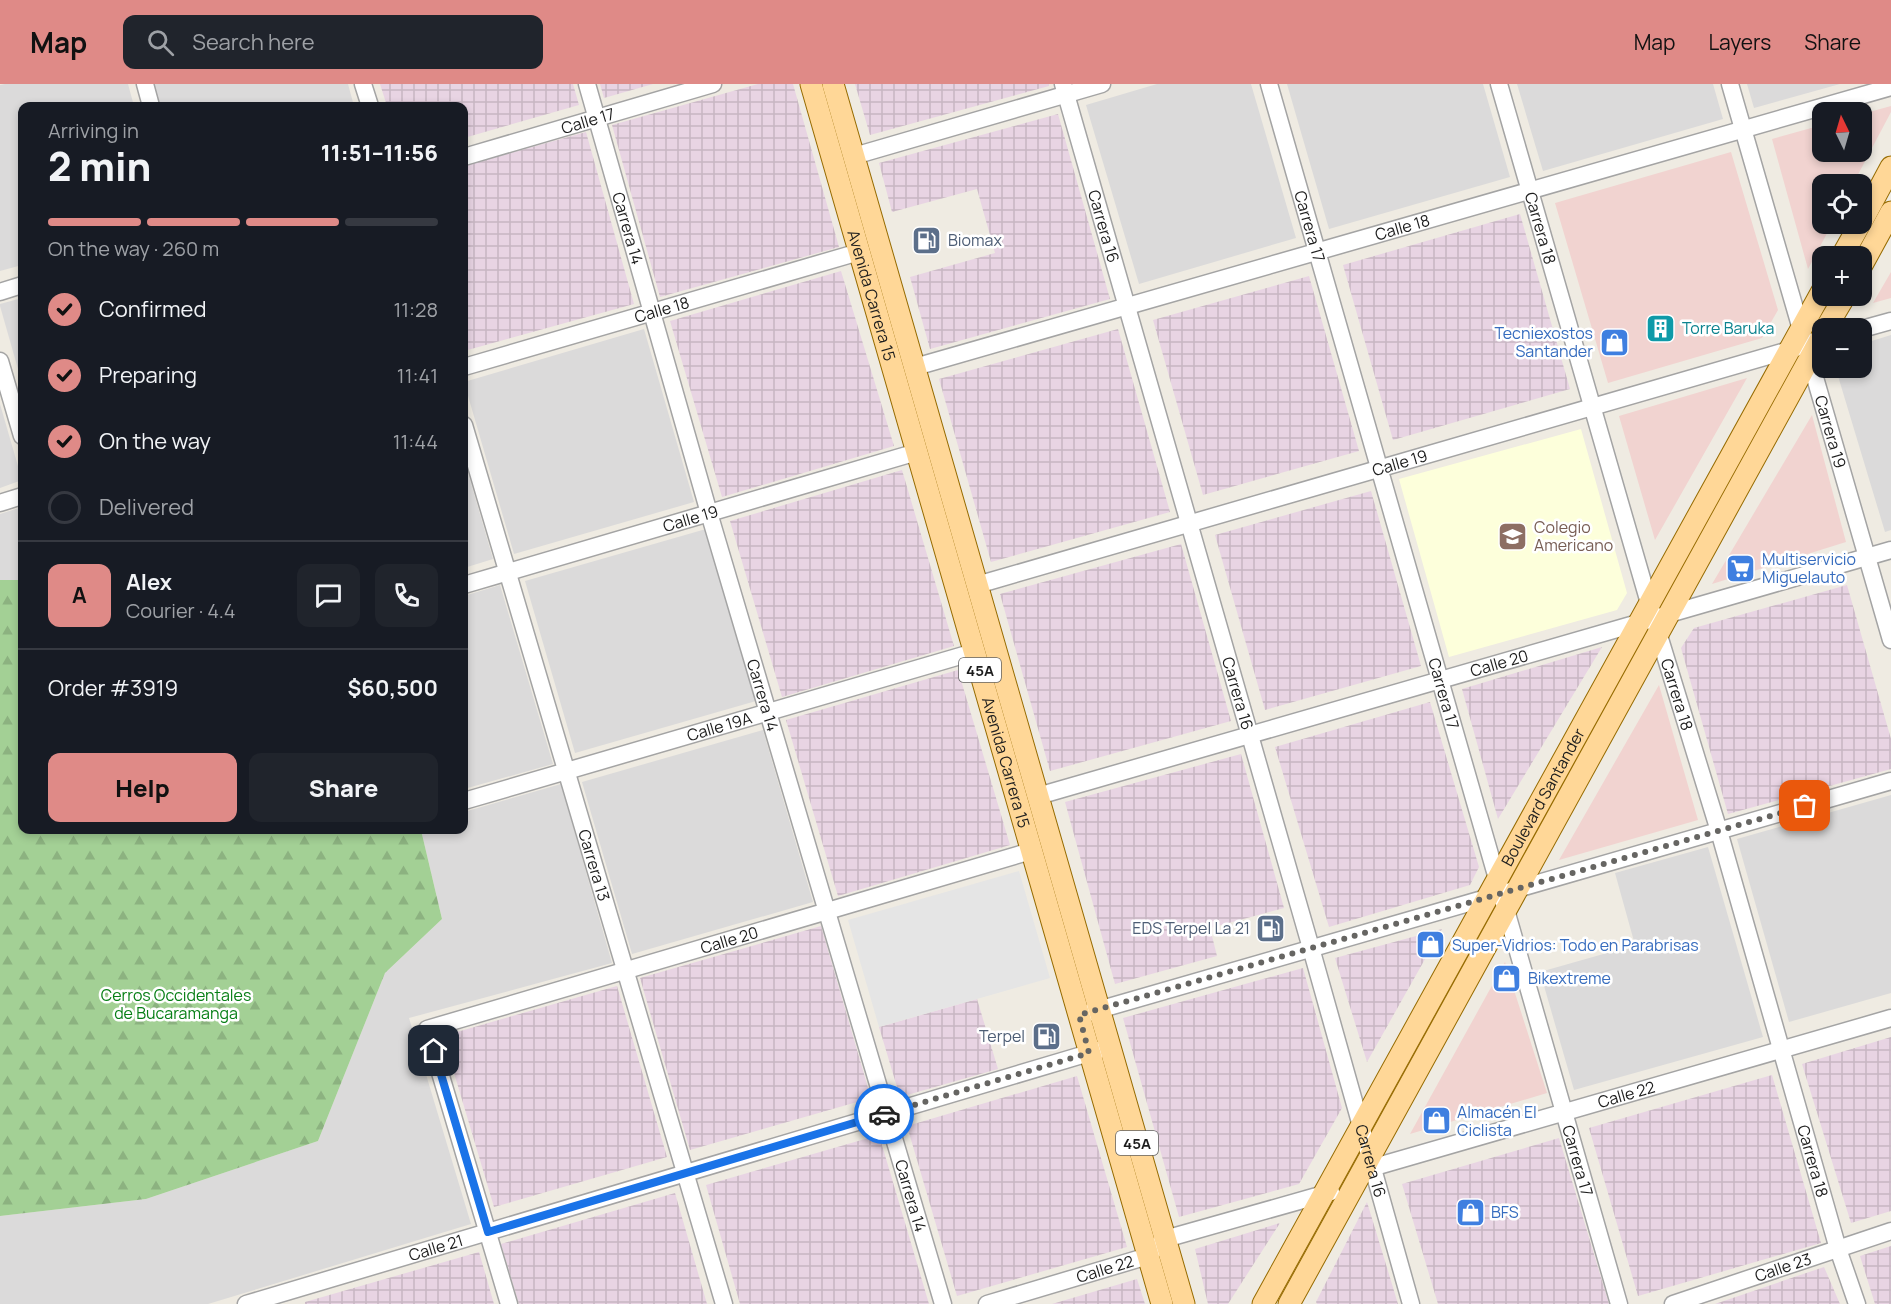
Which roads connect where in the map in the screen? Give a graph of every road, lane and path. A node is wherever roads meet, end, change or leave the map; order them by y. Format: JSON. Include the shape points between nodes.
{"nodes":[{"id":1,"x":145,"y":84,"type":"edge"},
{"id":2,"x":363,"y":84,"type":"edge"},
{"id":3,"x":587,"y":84,"type":"edge"},
{"id":4,"x":713,"y":84,"type":"edge"},
{"id":5,"x":811,"y":84,"type":"edge"},
{"id":6,"x":833,"y":84,"type":"edge"},
{"id":7,"x":1102,"y":84,"type":"edge"},
{"id":8,"x":1269,"y":84,"type":"edge"},
{"id":9,"x":1498,"y":84,"type":"edge"},
{"id":10,"x":1730,"y":84,"type":"edge"},
{"id":11,"x":1891,"y":87,"type":"edge"},
{"id":12,"x":1065,"y":89,"type":"edge"},
{"id":13,"x":151,"y":102,"type":"edge"},
{"id":14,"x":369,"y":102,"type":"edge"},
{"id":15,"x":596,"y":118,"type":"junction"},
{"id":16,"x":1743,"y":130,"type":"junction"},
{"id":17,"x":468,"y":156,"type":"edge"},
{"id":18,"x":854,"y":156,"type":"junction"},
{"id":19,"x":1891,"y":167,"type":"edge"},
{"id":20,"x":1529,"y":191,"type":"junction"},
{"id":21,"x":1872,"y":202,"type":"edge"},
{"id":22,"x":1891,"y":212,"type":"edge"},
{"id":23,"x":1872,"y":247,"type":"edge"},
{"id":24,"x":1317,"y":251,"type":"junction"},
{"id":25,"x":859,"y":252,"type":"junction"},
{"id":26,"x":18,"y":286,"type":"edge"},
{"id":27,"x":0,"y":292,"type":"edge"},
{"id":28,"x":1127,"y":306,"type":"junction"},
{"id":29,"x":652,"y":312,"type":"junction"},
{"id":30,"x":1891,"y":321,"type":"edge"},
{"id":31,"x":1872,"y":326,"type":"edge"},
{"id":32,"x":1812,"y":341,"type":"edge"},
{"id":33,"x":0,"y":361,"type":"edge"},
{"id":34,"x":468,"y":367,"type":"edge"},
{"id":35,"x":915,"y":367,"type":"junction"},
{"id":36,"x":1821,"y":378,"type":"edge"},
{"id":37,"x":1591,"y":407,"type":"junction"},
{"id":38,"x":18,"y":422,"type":"edge"},
{"id":39,"x":468,"y":439,"type":"edge"},
{"id":40,"x":917,"y":452,"type":"junction"},
{"id":41,"x":1379,"y":469,"type":"junction"},
{"id":42,"x":18,"y":497,"type":"edge"},
{"id":43,"x":0,"y":503,"type":"edge"},
{"id":44,"x":709,"y":513,"type":"junction"},
{"id":45,"x":1189,"y":523,"type":"junction"},
{"id":46,"x":1891,"y":550,"type":"edge"},
{"id":47,"x":1867,"y":557,"type":"junction"},
{"id":48,"x":507,"y":572,"type":"junction"},
{"id":49,"x":468,"y":584,"type":"edge"},
{"id":50,"x":977,"y":585,"type":"junction"},
{"id":51,"x":1654,"y":618,"type":"junction"},
{"id":52,"x":1891,"y":640,"type":"edge"},
{"id":53,"x":974,"y":652,"type":"junction"},
{"id":54,"x":1440,"y":680,"type":"junction"},
{"id":55,"x":768,"y":712,"type":"junction"},
{"id":56,"x":1250,"y":735,"type":"junction"},
{"id":57,"x":566,"y":771,"type":"junction"},
{"id":58,"x":1891,"y":781,"type":"edge"},
{"id":59,"x":1038,"y":796,"type":"junction"},
{"id":60,"x":468,"y":800,"type":"edge"},
{"id":61,"x":1719,"y":831,"type":"junction"},
{"id":62,"x":1031,"y":851,"type":"junction"},
{"id":63,"x":1502,"y":894,"type":"junction"},
{"id":64,"x":827,"y":911,"type":"junction"},
{"id":65,"x":1311,"y":948,"type":"junction"},
{"id":66,"x":625,"y":970,"type":"junction"},
{"id":67,"x":1089,"y":1012,"type":"junction"},
{"id":68,"x":1891,"y":1018,"type":"edge"},
{"id":69,"x":1100,"y":1050,"type":"junction"},
{"id":70,"x":1781,"y":1050,"type":"junction"},
{"id":71,"x":887,"y":1113,"type":"junction"},
{"id":72,"x":1564,"y":1113,"type":"junction"},
{"id":73,"x":1361,"y":1127,"type":"junction"},
{"id":74,"x":1365,"y":1170,"type":"junction"},
{"id":75,"x":686,"y":1173,"type":"junction"},
{"id":76,"x":1324,"y":1194,"type":"junction"},
{"id":77,"x":1891,"y":1231,"type":"edge"},
{"id":78,"x":488,"y":1232,"type":"junction"},
{"id":79,"x":1165,"y":1239,"type":"junction"},
{"id":80,"x":1838,"y":1249,"type":"junction"},
{"id":81,"x":1148,"y":1256,"type":"junction"},
{"id":82,"x":287,"y":1298,"type":"edge"},
{"id":83,"x":246,"y":1304,"type":"edge"},
{"id":84,"x":509,"y":1304,"type":"edge"},
{"id":85,"x":724,"y":1304,"type":"edge"},
{"id":86,"x":943,"y":1304,"type":"edge"},
{"id":87,"x":987,"y":1304,"type":"edge"},
{"id":88,"x":1162,"y":1304,"type":"edge"},
{"id":89,"x":1184,"y":1304,"type":"edge"},
{"id":90,"x":1263,"y":1304,"type":"edge"},
{"id":91,"x":1289,"y":1304,"type":"edge"},
{"id":92,"x":1411,"y":1304,"type":"edge"},
{"id":93,"x":1619,"y":1304,"type":"edge"},
{"id":94,"x":1673,"y":1304,"type":"edge"},
{"id":95,"x":1857,"y":1304,"type":"edge"}],
"edges":[{"from":1,"to":13,"type":"street"},
{"from":2,"to":14,"type":"street"},
{"from":3,"to":15,"type":"street","name":"Carrera 14"},
{"from":4,"to":15,"type":"street","name":"Calle 17"},
{"from":5,"to":25,"type":"main road","name":"Avenida Carrera 15","number":"45A"},
{"from":6,"to":18,"type":"main road","name":"Avenida Carrera 15","number":"45A"},
{"from":7,"to":12,"type":"street"},
{"from":8,"to":24,"type":"street","name":"Carrera 17"},
{"from":9,"to":20,"type":"street","name":"Carrera 18"},
{"from":10,"to":16,"type":"street","name":"Carrera 19"},
{"from":11,"to":16,"type":"street","name":"Calle 18"},
{"from":12,"to":18,"type":"street"},
{"from":12,"to":28,"type":"street","name":"Carrera 16"},
{"from":15,"to":17,"type":"street","name":"Calle 17"},
{"from":15,"to":29,"type":"street","name":"Carrera 14"},
{"from":16,"to":20,"type":"street","name":"Calle 18"},
{"from":16,"to":32,"type":"street","name":"Carrera 19"},
{"from":18,"to":35,"type":"main road","name":"Avenida Carrera 15","number":"45A"},
{"from":19,"to":21,"type":"main road"},
{"from":20,"to":24,"type":"street","name":"Calle 18"},
{"from":20,"to":37,"type":"street","name":"Carrera 18"},
{"from":22,"to":23,"type":"main road"},
{"from":24,"to":28,"type":"street","name":"Calle 18"},
{"from":24,"to":41,"type":"street","name":"Carrera 17"},
{"from":25,"to":29,"type":"street","name":"Calle 18"},
{"from":25,"to":40,"type":"main road","name":"Avenida Carrera 15","number":"45A"},
{"from":26,"to":27,"type":"street"},
{"from":28,"to":35,"type":"street","name":"Calle 18"},
{"from":28,"to":45,"type":"street","name":"Carrera 16"},
{"from":29,"to":34,"type":"street","name":"Calle 18"},
{"from":29,"to":44,"type":"street","name":"Carrera 14"},
{"from":30,"to":31,"type":"street"},
{"from":32,"to":37,"type":"street","name":"Calle 19"},
{"from":32,"to":51,"type":"main road","name":"Boulevard Santander"},
{"from":33,"to":38,"type":"street"},
{"from":35,"to":50,"type":"main road","name":"Avenida Carrera 15","number":"45A"},
{"from":36,"to":47,"type":"street","name":"Carrera 19"},
{"from":37,"to":41,"type":"street","name":"Calle 19"},
{"from":37,"to":51,"type":"street","name":"Carrera 18"},
{"from":39,"to":48,"type":"street","name":"Carrera 13"},
{"from":40,"to":44,"type":"street","name":"Calle 19"},
{"from":40,"to":53,"type":"main road","name":"Avenida Carrera 15","number":"45A"},
{"from":41,"to":45,"type":"street","name":"Calle 19"},
{"from":41,"to":54,"type":"street","name":"Carrera 17"},
{"from":42,"to":43,"type":"street"},
{"from":44,"to":48,"type":"street","name":"Calle 19"},
{"from":44,"to":55,"type":"street","name":"Carrera 14"},
{"from":45,"to":50,"type":"street","name":"Calle 19"},
{"from":45,"to":56,"type":"street","name":"Carrera 16"},
{"from":46,"to":47,"type":"street","name":"Calle 20"},
{"from":47,"to":51,"type":"street","name":"Calle 20"},
{"from":47,"to":52,"type":"street","name":"Carrera 19"},
{"from":48,"to":49,"type":"street","name":"Calle 19"},
{"from":48,"to":57,"type":"street","name":"Carrera 13"},
{"from":50,"to":59,"type":"main road","name":"Avenida Carrera 15","number":"45A"},
{"from":51,"to":54,"type":"street","name":"Calle 20"},
{"from":51,"to":61,"type":"street","name":"Carrera 18"},
{"from":51,"to":63,"type":"main road","name":"Boulevard Santander"},
{"from":53,"to":55,"type":"street","name":"Calle 19A"},
{"from":53,"to":62,"type":"main road","name":"Avenida Carrera 15","number":"45A"},
{"from":54,"to":56,"type":"street","name":"Calle 20"},
{"from":54,"to":63,"type":"street","name":"Carrera 17"},
{"from":55,"to":57,"type":"street","name":"Calle 19A"},
{"from":55,"to":64,"type":"street","name":"Carrera 14"},
{"from":56,"to":59,"type":"street","name":"Calle 20"},
{"from":56,"to":65,"type":"street","name":"Carrera 16"},
{"from":57,"to":60,"type":"street","name":"Calle 19A"},
{"from":57,"to":66,"type":"street","name":"Carrera 13"},
{"from":58,"to":61,"type":"street"},
{"from":59,"to":67,"type":"main road","name":"Avenida Carrera 15","number":"45A"},
{"from":61,"to":63,"type":"street"},
{"from":61,"to":70,"type":"street","name":"Carrera 18"},
{"from":62,"to":64,"type":"street","name":"Calle 20"},
{"from":62,"to":67,"type":"main road","name":"Avenida Carrera 15","number":"45A"},
{"from":63,"to":65,"type":"street"},
{"from":63,"to":72,"type":"street","name":"Carrera 17"},
{"from":63,"to":73,"type":"main road","name":"Boulevard Santander"},
{"from":63,"to":74,"type":"main road","name":"Boulevard Santander"},
{"from":64,"to":66,"type":"street","name":"Calle 20"},
{"from":64,"to":71,"type":"street","name":"Carrera 14"},
{"from":65,"to":67,"type":"street"},
{"from":65,"to":73,"type":"street","name":"Carrera 16"},
{"from":66,"to":75,"type":"street","name":"Carrera 13"},
{"from":66,"to":78,"type":"street","name":"Calle 20","via":[[427,1029]]},
{"from":67,"to":69,"type":"main road","name":"Avenida Carrera 15","number":"45A"},
{"from":68,"to":70,"type":"street","name":"Calle 22"},
{"from":69,"to":71,"type":"street","name":"Calle 21"},
{"from":69,"to":79,"type":"main road","name":"Avenida Carrera 15","number":"45A"},
{"from":69,"to":81,"type":"main road","name":"Avenida Carrera 15","number":"45A"},
{"from":70,"to":72,"type":"street","name":"Calle 22"},
{"from":70,"to":80,"type":"street","name":"Carrera 18"},
{"from":71,"to":75,"type":"street","name":"Calle 21"},
{"from":71,"to":86,"type":"street","name":"Carrera 14"},
{"from":72,"to":74,"type":"street","name":"Calle 22"},
{"from":72,"to":93,"type":"street","name":"Carrera 17"},
{"from":73,"to":74,"type":"street","name":"Carrera 16"},
{"from":73,"to":76,"type":"main road","name":"Boulevard Santander"},
{"from":74,"to":76,"type":"street","name":"Calle 22"},
{"from":74,"to":91,"type":"main road","name":"Boulevard Santander"},
{"from":74,"to":92,"type":"street","name":"Carrera 16"},
{"from":75,"to":78,"type":"street","name":"Calle 21"},
{"from":75,"to":85,"type":"street","name":"Carrera 13"},
{"from":76,"to":79,"type":"street","name":"Calle 22"},
{"from":76,"to":90,"type":"main road","name":"Boulevard Santander"},
{"from":77,"to":80,"type":"street","name":"Calle 23"},
{"from":78,"to":82,"type":"street","name":"Calle 21"},
{"from":78,"to":84,"type":"street"},
{"from":79,"to":81,"type":"street","name":"Calle 22"},
{"from":79,"to":89,"type":"main road","name":"Avenida Carrera 15","number":"45A"},
{"from":80,"to":94,"type":"street","name":"Calle 23"},
{"from":80,"to":95,"type":"street","name":"Carrera 18"},
{"from":81,"to":87,"type":"street","name":"Calle 22"},
{"from":81,"to":88,"type":"main road","name":"Avenida Carrera 15","number":"45A"},
{"from":82,"to":83,"type":"street","name":"Calle 21"}]}
